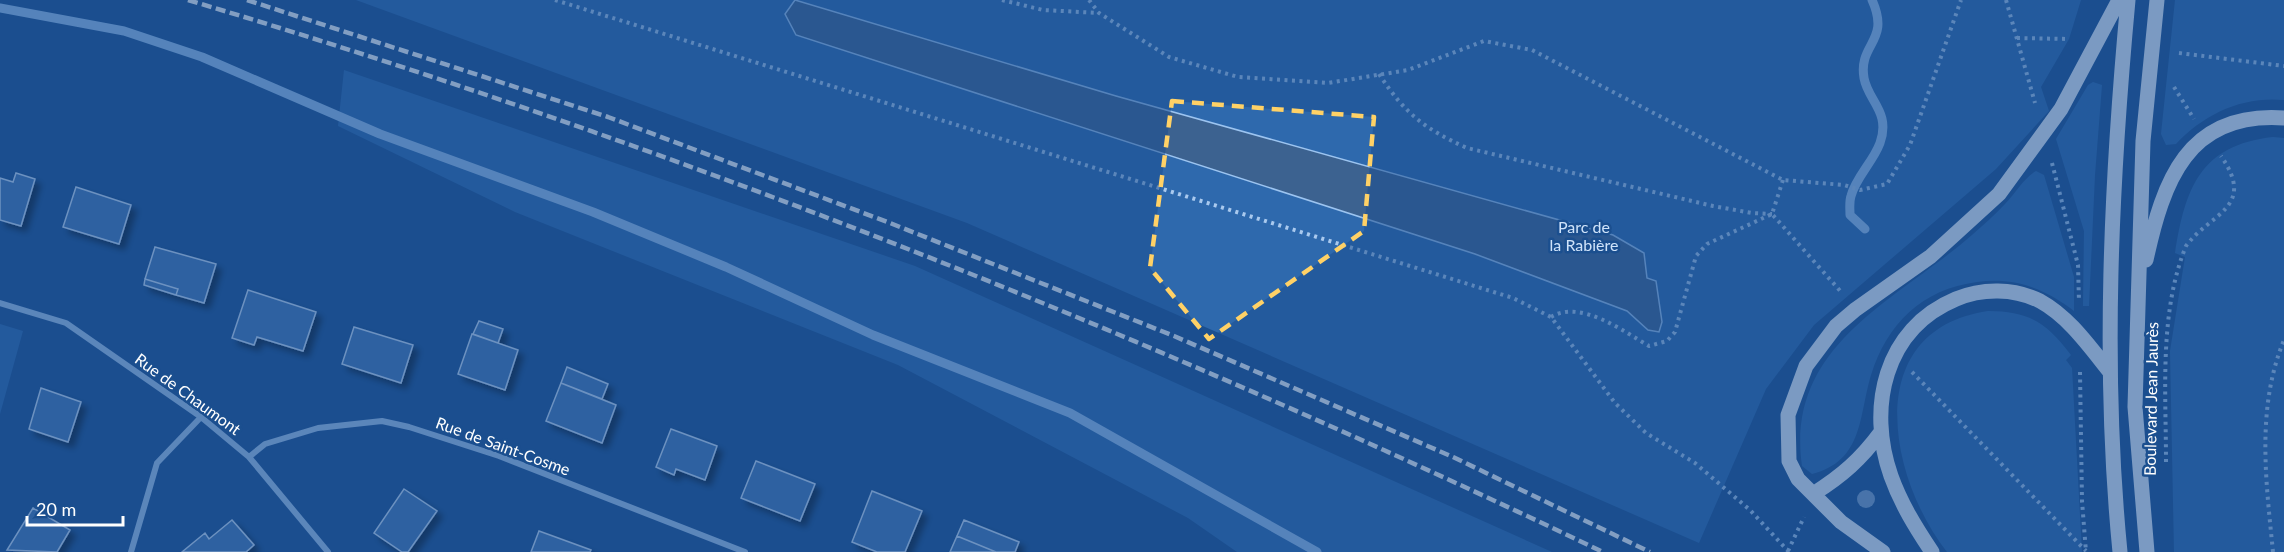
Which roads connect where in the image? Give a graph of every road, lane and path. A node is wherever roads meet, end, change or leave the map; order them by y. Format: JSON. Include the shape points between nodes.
{"nodes":[{"id":1,"x":555,"y":0,"type":"edge"},
{"id":2,"x":1002,"y":0,"type":"edge"},
{"id":3,"x":1089,"y":0,"type":"edge"},
{"id":4,"x":1961,"y":0,"type":"edge"},
{"id":5,"x":2006,"y":0,"type":"edge"},
{"id":6,"x":2120,"y":0,"type":"edge"},
{"id":7,"x":2128,"y":0,"type":"edge"},
{"id":8,"x":2157,"y":0,"type":"edge"},
{"id":9,"x":1099,"y":13,"type":"junction"},
{"id":10,"x":2017,"y":38,"type":"junction"},
{"id":11,"x":2069,"y":39,"type":"dead end"},
{"id":12,"x":2174,"y":46,"type":"dead end"},
{"id":13,"x":2179,"y":53,"type":"dead end"},
{"id":14,"x":2173,"y":58,"type":"dead end"},
{"id":15,"x":2284,"y":66,"type":"edge"},
{"id":16,"x":1379,"y":75,"type":"junction"},
{"id":17,"x":2172,"y":77,"type":"dead end"},
{"id":18,"x":2032,"y":93,"type":"dead end"},
{"id":19,"x":2284,"y":118,"type":"edge"},
{"id":20,"x":2207,"y":136,"type":"junction"},
{"id":21,"x":2137,"y":298,"type":"junction"},
{"id":22,"x":0,"y":303,"type":"edge"},
{"id":23,"x":1551,"y":317,"type":"junction"},
{"id":24,"x":2284,"y":340,"type":"edge"},
{"id":25,"x":2110,"y":372,"type":"junction"},
{"id":26,"x":201,"y":417,"type":"junction"},
{"id":27,"x":1881,"y":432,"type":"junction"},
{"id":28,"x":249,"y":457,"type":"junction"},
{"id":29,"x":2166,"y":472,"type":"dead end"},
{"id":30,"x":1813,"y":494,"type":"junction"},
{"id":31,"x":1788,"y":551,"type":"edge"},
{"id":32,"x":131,"y":552,"type":"edge"},
{"id":33,"x":328,"y":552,"type":"edge"},
{"id":34,"x":745,"y":552,"type":"edge"},
{"id":35,"x":1883,"y":552,"type":"edge"},
{"id":36,"x":1932,"y":552,"type":"edge"},
{"id":37,"x":2120,"y":552,"type":"edge"},
{"id":38,"x":2147,"y":552,"type":"edge"},
{"id":39,"x":2273,"y":552,"type":"edge"}],
"edges":[{"from":1,"to":23,"type":"path","via":[[1514,298]]},
{"from":2,"to":9,"type":"path","via":[[1043,10]]},
{"from":3,"to":9,"type":"path"},
{"from":4,"to":16,"type":"path","via":[[1910,145],[1887,184],[1860,190],[1783,180],[1532,50],[1484,41],[1408,70]]},
{"from":5,"to":10,"type":"path"},
{"from":6,"to":30,"type":"main road","via":[[2061,109],[1999,194],[1931,256],[1836,326],[1806,366],[1788,415],[1787,435],[1789,461],[1798,479]]},
{"from":7,"to":25,"type":"main road","via":[[2120,92]]},
{"from":8,"to":21,"type":"main road","name":"Boulevard Jean Jaurès","via":[[2143,141]]},
{"from":9,"to":16,"type":"path","via":[[1169,57],[1238,77],[1328,83]]},
{"from":10,"to":11,"type":"path"},
{"from":10,"to":18,"type":"path"},
{"from":12,"to":14,"type":"path"},
{"from":13,"to":15,"type":"path"},
{"from":16,"to":23,"type":"path","via":[[1411,117],[1467,148],[1713,206],[1772,214],[1707,244],[1696,256],[1675,332],[1667,341],[1649,346],[1599,319],[1575,312],[1561,311]]},
{"from":17,"to":20,"type":"path","name":"Boulevard Jean Jaurès","via":[[2176,94]]},
{"from":19,"to":20,"type":"main road","via":[[2248,121]]},
{"from":20,"to":21,"type":"main road","via":[[2181,161],[2164,190]]},
{"from":20,"to":29,"type":"path","name":"Boulevard Jean Jaurès","via":[[2230,170],[2233,198],[2216,220],[2192,238],[2181,257],[2167,350]]},
{"from":21,"to":38,"type":"main road","name":"Boulevard Jean Jaurès","via":[[2135,406]]},
{"from":22,"to":26,"type":"street","name":"Rue de Chaumont","via":[[66,323]]},
{"from":23,"to":31,"type":"path","via":[[1615,403],[1646,432],[1695,463],[1750,510]]},
{"from":24,"to":39,"type":"path","via":[[2276,360],[2264,432]]},
{"from":25,"to":27,"type":"main road","via":[[2068,323],[2038,300],[2001,291],[1971,294],[1926,316],[1903,340],[1887,369],[1882,388]]},
{"from":25,"to":37,"type":"main road","via":[[2112,474]]},
{"from":26,"to":28,"type":"street","name":"Rue de Chaumont"},
{"from":26,"to":32,"type":"street","via":[[157,463]]},
{"from":27,"to":30,"type":"main road","via":[[1848,471]]},
{"from":27,"to":36,"type":"main road","via":[[1895,487]]},
{"from":28,"to":33,"type":"street","name":"Rue de Chaumont"},
{"from":28,"to":34,"type":"street","name":"Rue de Saint-Cosme","via":[[265,444],[318,428],[382,421],[499,456]]},
{"from":30,"to":31,"type":"path"},
{"from":30,"to":35,"type":"main road","via":[[1841,522]]}]}
